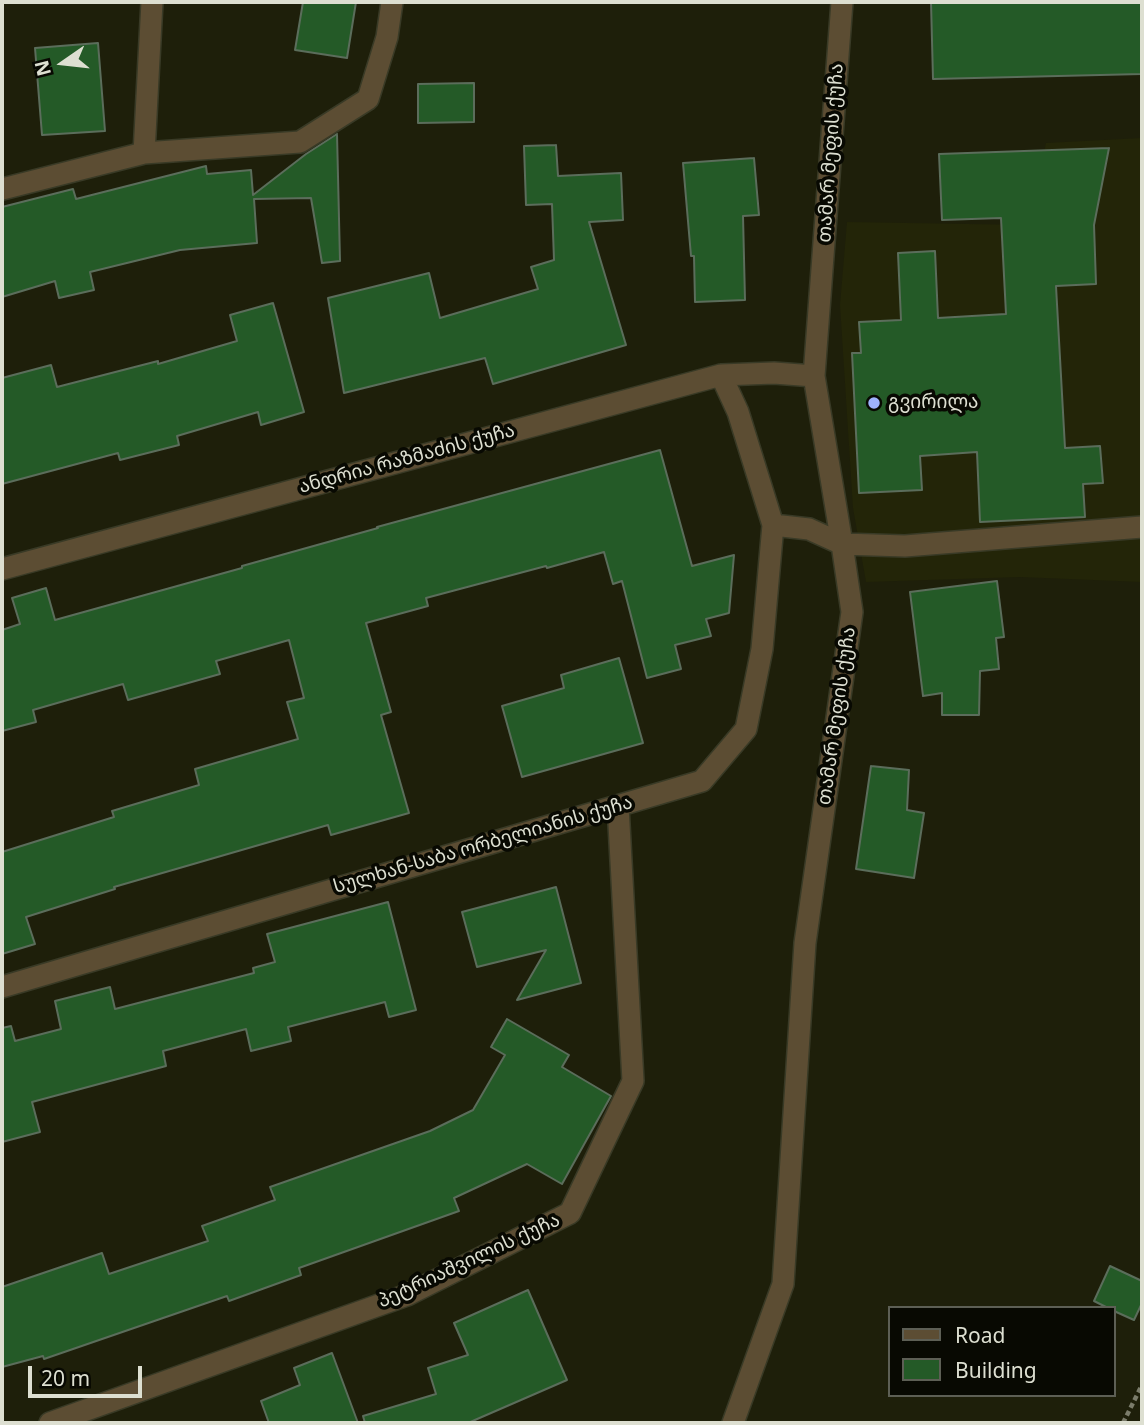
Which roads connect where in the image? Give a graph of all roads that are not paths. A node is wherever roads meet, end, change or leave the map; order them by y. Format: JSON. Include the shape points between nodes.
{"nodes":[{"id":1,"x":152,"y":2,"type":"edge"},
{"id":2,"x":392,"y":2,"type":"edge"},
{"id":3,"x":842,"y":2,"type":"edge"},
{"id":4,"x":144,"y":153,"type":"junction"},
{"id":5,"x":2,"y":189,"type":"edge"},
{"id":6,"x":721,"y":375,"type":"junction"},
{"id":7,"x":814,"y":376,"type":"junction"},
{"id":8,"x":773,"y":525,"type":"junction"},
{"id":9,"x":1142,"y":527,"type":"edge"},
{"id":10,"x":842,"y":544,"type":"junction"},
{"id":11,"x":2,"y":569,"type":"edge"},
{"id":12,"x":618,"y":806,"type":"junction"},
{"id":13,"x":2,"y":987,"type":"edge"},
{"id":14,"x":50,"y":1423,"type":"edge"},
{"id":15,"x":733,"y":1423,"type":"edge"}],
"edges":[{"from":1,"to":4,"type":"street"},
{"from":2,"to":4,"type":"street","via":[[369,99],[300,142]]},
{"from":3,"to":7,"type":"street","name":"თამარ მეფის ქუჩა"},
{"from":4,"to":5,"type":"street"},
{"from":6,"to":7,"type":"street","name":"ანდრია რაზმაძის ქუჩა"},
{"from":6,"to":8,"type":"street","name":"სულხან-საბა ორბელიანის ქუჩა","via":[[738,412]]},
{"from":6,"to":11,"type":"street","name":"ანდრია რაზმაძის ქუჩა"},
{"from":7,"to":10,"type":"street","name":"თამარ მეფის ქუჩა"},
{"from":8,"to":10,"type":"street","via":[[810,529]]},
{"from":8,"to":12,"type":"street","name":"სულხან-საბა ორბელიანის ქუჩა","via":[[762,649],[746,729],[702,781]]},
{"from":9,"to":10,"type":"street","via":[[905,546]]},
{"from":10,"to":15,"type":"street","name":"თამარ მეფის ქუჩა","via":[[852,612],[804,943],[783,1284]]},
{"from":12,"to":13,"type":"street","name":"სულხან-საბა ორბელიანის ქუჩა"},
{"from":12,"to":14,"type":"street","name":"პეტრიაშვილის ქუჩა","via":[[633,1080],[570,1213],[407,1295]]}]}
